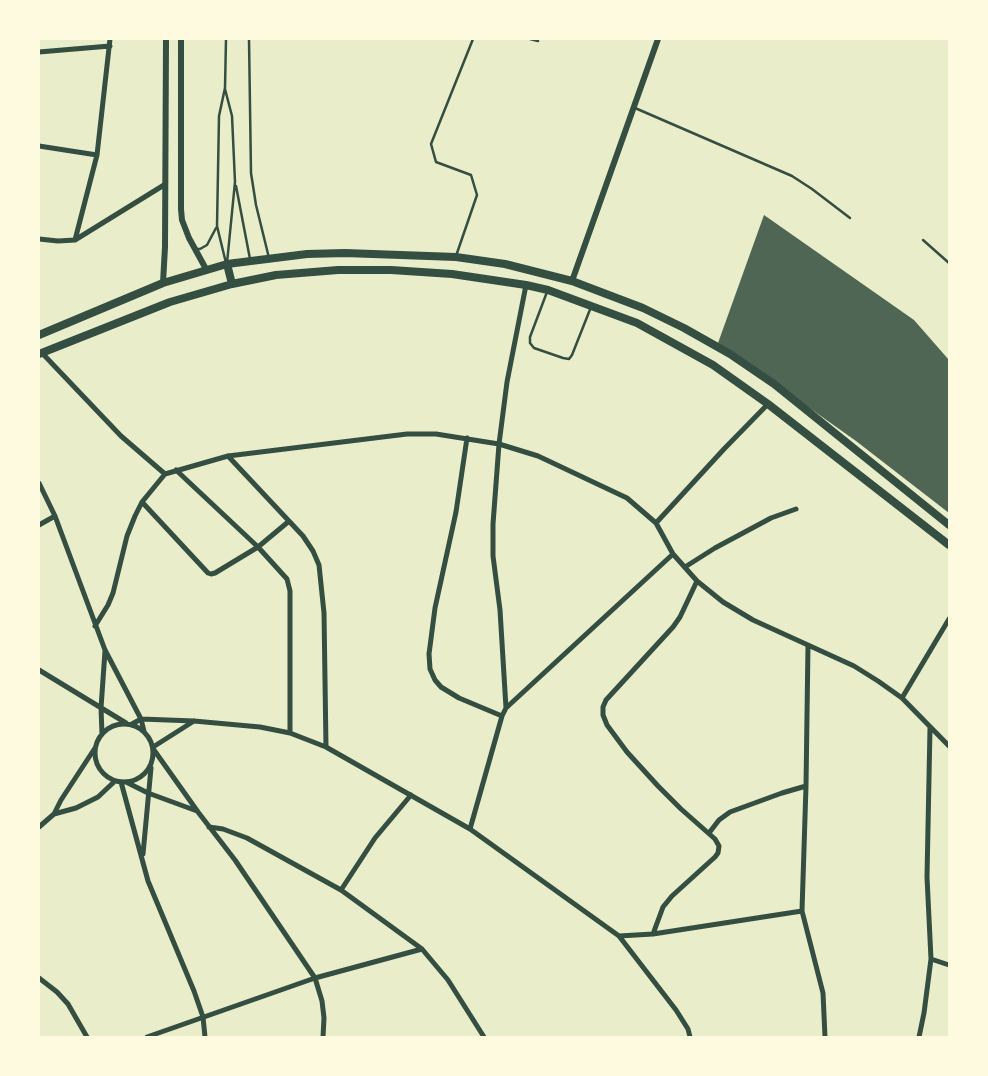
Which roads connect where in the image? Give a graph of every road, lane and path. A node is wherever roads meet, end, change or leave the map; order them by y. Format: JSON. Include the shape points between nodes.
{"nodes":[{"id":1,"x":110,"y":39,"type":"edge"},
{"id":2,"x":166,"y":39,"type":"edge"},
{"id":3,"x":182,"y":39,"type":"edge"},
{"id":4,"x":226,"y":39,"type":"edge"},
{"id":5,"x":249,"y":39,"type":"edge"},
{"id":6,"x":473,"y":39,"type":"edge"},
{"id":7,"x":530,"y":39,"type":"edge"},
{"id":8,"x":658,"y":39,"type":"edge"},
{"id":9,"x":538,"y":41,"type":"dead end"},
{"id":10,"x":110,"y":46,"type":"junction"},
{"id":11,"x":39,"y":52,"type":"edge"},
{"id":12,"x":225,"y":88,"type":"junction"},
{"id":13,"x":633,"y":108,"type":"junction"},
{"id":14,"x":39,"y":146,"type":"edge"},
{"id":15,"x":97,"y":155,"type":"junction"},
{"id":16,"x":235,"y":182,"type":"junction"},
{"id":17,"x":164,"y":185,"type":"junction"},
{"id":18,"x":850,"y":218,"type":"dead end"},
{"id":19,"x":216,"y":226,"type":"junction"},
{"id":20,"x":39,"y":239,"type":"edge"},
{"id":21,"x":75,"y":240,"type":"junction"},
{"id":22,"x":923,"y":240,"type":"dead end"},
{"id":23,"x":195,"y":249,"type":"junction"},
{"id":24,"x":456,"y":257,"type":"junction"},
{"id":25,"x":269,"y":259,"type":"junction"},
{"id":26,"x":251,"y":262,"type":"junction"},
{"id":27,"x":949,"y":263,"type":"edge"},
{"id":28,"x":227,"y":264,"type":"junction"},
{"id":29,"x":206,"y":270,"type":"junction"},
{"id":30,"x":572,"y":281,"type":"junction"},
{"id":31,"x":163,"y":283,"type":"junction"},
{"id":32,"x":232,"y":284,"type":"junction"},
{"id":33,"x":526,"y":285,"type":"junction"},
{"id":34,"x":548,"y":290,"type":"junction"},
{"id":35,"x":592,"y":306,"type":"junction"},
{"id":36,"x":39,"y":335,"type":"edge"},
{"id":37,"x":40,"y":353,"type":"edge"},
{"id":38,"x":768,"y":404,"type":"junction"},
{"id":39,"x":835,"y":434,"type":"junction"},
{"id":40,"x":467,"y":438,"type":"junction"},
{"id":41,"x":499,"y":444,"type":"junction"},
{"id":42,"x":825,"y":448,"type":"junction"},
{"id":43,"x":228,"y":456,"type":"junction"},
{"id":44,"x":176,"y":470,"type":"junction"},
{"id":45,"x":164,"y":474,"type":"junction"},
{"id":46,"x":39,"y":483,"type":"edge"},
{"id":47,"x":142,"y":502,"type":"junction"},
{"id":48,"x":796,"y":509,"type":"dead end"},
{"id":49,"x":55,"y":516,"type":"junction"},
{"id":50,"x":288,"y":522,"type":"junction"},
{"id":51,"x":656,"y":523,"type":"junction"},
{"id":52,"x":949,"y":524,"type":"edge"},
{"id":53,"x":39,"y":525,"type":"edge"},
{"id":54,"x":949,"y":545,"type":"edge"},
{"id":55,"x":258,"y":547,"type":"junction"},
{"id":56,"x":673,"y":554,"type":"junction"},
{"id":57,"x":685,"y":567,"type":"junction"},
{"id":58,"x":697,"y":581,"type":"junction"},
{"id":59,"x":949,"y":619,"type":"edge"},
{"id":60,"x":95,"y":626,"type":"junction"},
{"id":61,"x":808,"y":645,"type":"junction"},
{"id":62,"x":105,"y":650,"type":"junction"},
{"id":63,"x":39,"y":670,"type":"edge"},
{"id":64,"x":902,"y":698,"type":"junction"},
{"id":65,"x":101,"y":708,"type":"junction"},
{"id":66,"x":506,"y":708,"type":"junction"},
{"id":67,"x":502,"y":716,"type":"junction"},
{"id":68,"x":141,"y":719,"type":"junction"},
{"id":69,"x":194,"y":721,"type":"junction"},
{"id":70,"x":129,"y":724,"type":"junction"},
{"id":71,"x":930,"y":728,"type":"junction"},
{"id":72,"x":144,"y":731,"type":"junction"},
{"id":73,"x":290,"y":733,"type":"junction"},
{"id":74,"x":102,"y":734,"type":"junction"},
{"id":75,"x":949,"y":746,"type":"edge"},
{"id":76,"x":326,"y":747,"type":"junction"},
{"id":77,"x":95,"y":748,"type":"junction"},
{"id":78,"x":154,"y":748,"type":"junction"},
{"id":79,"x":152,"y":764,"type":"junction"},
{"id":80,"x":121,"y":782,"type":"junction"},
{"id":81,"x":806,"y":786,"type":"junction"},
{"id":82,"x":148,"y":793,"type":"junction"},
{"id":83,"x":411,"y":795,"type":"junction"},
{"id":84,"x":198,"y":812,"type":"junction"},
{"id":85,"x":54,"y":814,"type":"junction"},
{"id":86,"x":39,"y":827,"type":"edge"},
{"id":87,"x":210,"y":827,"type":"junction"},
{"id":88,"x":470,"y":829,"type":"junction"},
{"id":89,"x":709,"y":833,"type":"junction"},
{"id":90,"x":143,"y":860,"type":"junction"},
{"id":91,"x":341,"y":890,"type":"junction"},
{"id":92,"x":802,"y":911,"type":"junction"},
{"id":93,"x":653,"y":934,"type":"junction"},
{"id":94,"x":619,"y":936,"type":"junction"},
{"id":95,"x":422,"y":949,"type":"junction"},
{"id":96,"x":931,"y":959,"type":"junction"},
{"id":97,"x":949,"y":965,"type":"edge"},
{"id":98,"x":39,"y":978,"type":"edge"},
{"id":99,"x":315,"y":978,"type":"junction"},
{"id":100,"x":203,"y":1016,"type":"junction"},
{"id":101,"x":87,"y":1037,"type":"edge"},
{"id":102,"x":147,"y":1037,"type":"edge"},
{"id":103,"x":205,"y":1037,"type":"edge"},
{"id":104,"x":323,"y":1037,"type":"edge"},
{"id":105,"x":484,"y":1037,"type":"edge"},
{"id":106,"x":690,"y":1037,"type":"edge"},
{"id":107,"x":825,"y":1037,"type":"edge"},
{"id":108,"x":919,"y":1037,"type":"edge"}],
"edges":[{"from":1,"to":10,"type":"street"},
{"from":2,"to":17,"type":"street"},
{"from":3,"to":23,"type":"street","via":[[181,209],[182,220]]},
{"from":4,"to":12,"type":"lane"},
{"from":5,"to":25,"type":"lane","via":[[251,173]]},
{"from":6,"to":24,"type":"lane","via":[[431,144],[436,162],[470,175],[478,195]]},
{"from":7,"to":9,"type":"lane"},
{"from":8,"to":13,"type":"street"},
{"from":10,"to":11,"type":"street"},
{"from":10,"to":15,"type":"street"},
{"from":12,"to":16,"type":"lane","via":[[232,116]]},
{"from":12,"to":19,"type":"lane","via":[[219,116]]},
{"from":13,"to":18,"type":"lane","via":[[792,176]]},
{"from":13,"to":30,"type":"street"},
{"from":14,"to":15,"type":"street"},
{"from":15,"to":21,"type":"street"},
{"from":16,"to":26,"type":"lane"},
{"from":16,"to":28,"type":"lane"},
{"from":17,"to":21,"type":"street"},
{"from":17,"to":31,"type":"street"},
{"from":19,"to":23,"type":"lane","via":[[207,245]]},
{"from":19,"to":28,"type":"lane"},
{"from":20,"to":21,"type":"street"},
{"from":22,"to":27,"type":"lane"},
{"from":23,"to":29,"type":"street"},
{"from":24,"to":25,"type":"main road","via":[[345,253]]},
{"from":24,"to":30,"type":"main road","via":[[505,264]]},
{"from":25,"to":26,"type":"main road"},
{"from":26,"to":28,"type":"main road"},
{"from":28,"to":29,"type":"main road"},
{"from":28,"to":32,"type":"main road"},
{"from":29,"to":31,"type":"main road"},
{"from":30,"to":39,"type":"main road","via":[[642,308],[730,354],[774,384]]},
{"from":31,"to":36,"type":"main road"},
{"from":32,"to":33,"type":"main road","via":[[284,275],[382,270],[452,274]]},
{"from":32,"to":37,"type":"main road","via":[[170,302]]},
{"from":33,"to":34,"type":"main road"},
{"from":33,"to":41,"type":"street"},
{"from":34,"to":35,"type":"main road"},
{"from":34,"to":35,"type":"lane","via":[[530,337],[534,348],[569,359]]},
{"from":35,"to":38,"type":"main road","via":[[637,323],[713,365]]},
{"from":37,"to":45,"type":"street","via":[[121,436]]},
{"from":38,"to":42,"type":"main road"},
{"from":38,"to":51,"type":"street"},
{"from":39,"to":42,"type":"main road"},
{"from":39,"to":52,"type":"main road"},
{"from":40,"to":41,"type":"street"},
{"from":40,"to":43,"type":"street","via":[[407,434]]},
{"from":40,"to":67,"type":"street","via":[[456,512],[435,608],[430,669],[441,687]]},
{"from":41,"to":51,"type":"street","via":[[538,456],[627,498]]},
{"from":41,"to":66,"type":"street","via":[[493,556]]},
{"from":42,"to":54,"type":"main road"},
{"from":43,"to":44,"type":"street"},
{"from":43,"to":50,"type":"street"},
{"from":44,"to":45,"type":"street"},
{"from":44,"to":55,"type":"street"},
{"from":45,"to":47,"type":"street"},
{"from":46,"to":49,"type":"street"},
{"from":47,"to":55,"type":"street","via":[[208,573],[215,573]]},
{"from":47,"to":60,"type":"street","via":[[127,536],[113,593]]},
{"from":48,"to":57,"type":"street","via":[[771,518]]},
{"from":49,"to":53,"type":"street"},
{"from":49,"to":60,"type":"street"},
{"from":50,"to":55,"type":"street"},
{"from":50,"to":76,"type":"street","via":[[303,536],[319,565],[324,613]]},
{"from":51,"to":56,"type":"street"},
{"from":55,"to":73,"type":"street","via":[[289,582]]},
{"from":56,"to":57,"type":"street"},
{"from":56,"to":66,"type":"street"},
{"from":57,"to":58,"type":"street"},
{"from":58,"to":61,"type":"street","via":[[745,616]]},
{"from":58,"to":89,"type":"street","via":[[673,627],[606,700],[603,715],[627,752],[681,810]]},
{"from":59,"to":64,"type":"street"},
{"from":60,"to":62,"type":"street"},
{"from":61,"to":64,"type":"street","via":[[854,666]]},
{"from":61,"to":81,"type":"street"},
{"from":62,"to":65,"type":"street"},
{"from":62,"to":68,"type":"street"},
{"from":63,"to":65,"type":"street"},
{"from":64,"to":71,"type":"street"},
{"from":65,"to":70,"type":"street"},
{"from":65,"to":74,"type":"street"},
{"from":66,"to":67,"type":"street"},
{"from":67,"to":88,"type":"street"},
{"from":68,"to":69,"type":"street"},
{"from":68,"to":70,"type":"street"},
{"from":68,"to":72,"type":"street"},
{"from":69,"to":73,"type":"street"},
{"from":69,"to":78,"type":"street"},
{"from":70,"to":72,"type":"street"},
{"from":70,"to":74,"type":"street","via":[[113,726]]},
{"from":71,"to":75,"type":"street"},
{"from":71,"to":96,"type":"street","via":[[927,877]]},
{"from":72,"to":78,"type":"street"},
{"from":73,"to":76,"type":"street"},
{"from":74,"to":77,"type":"street"},
{"from":76,"to":83,"type":"street"},
{"from":77,"to":80,"type":"street","via":[[99,768],[106,776]]},
{"from":77,"to":85,"type":"street"},
{"from":78,"to":79,"type":"street"},
{"from":78,"to":84,"type":"street"},
{"from":79,"to":80,"type":"street","via":[[140,778]]},
{"from":79,"to":82,"type":"street"},
{"from":80,"to":82,"type":"street"},
{"from":80,"to":85,"type":"street","via":[[76,808]]},
{"from":80,"to":90,"type":"street"},
{"from":81,"to":89,"type":"street","via":[[730,812]]},
{"from":81,"to":92,"type":"street"},
{"from":82,"to":84,"type":"street"},
{"from":82,"to":90,"type":"street"},
{"from":83,"to":88,"type":"street"},
{"from":83,"to":91,"type":"street","via":[[375,838]]},
{"from":84,"to":87,"type":"street"},
{"from":85,"to":86,"type":"street"},
{"from":87,"to":91,"type":"street","via":[[247,838]]},
{"from":87,"to":99,"type":"street"},
{"from":88,"to":94,"type":"street"},
{"from":89,"to":93,"type":"street","via":[[718,842],[718,853],[663,907]]},
{"from":90,"to":100,"type":"street","via":[[160,914]]},
{"from":91,"to":95,"type":"street"},
{"from":92,"to":93,"type":"street"},
{"from":92,"to":107,"type":"street","via":[[823,993]]},
{"from":93,"to":94,"type":"street"},
{"from":94,"to":106,"type":"street","via":[[676,1010]]},
{"from":95,"to":99,"type":"street"},
{"from":95,"to":105,"type":"street","via":[[448,980]]},
{"from":96,"to":97,"type":"street"},
{"from":96,"to":108,"type":"street"},
{"from":98,"to":101,"type":"street","via":[[68,1004]]},
{"from":99,"to":100,"type":"street"},
{"from":99,"to":104,"type":"street","via":[[322,1001]]},
{"from":100,"to":102,"type":"street"},
{"from":100,"to":103,"type":"street"}]}
